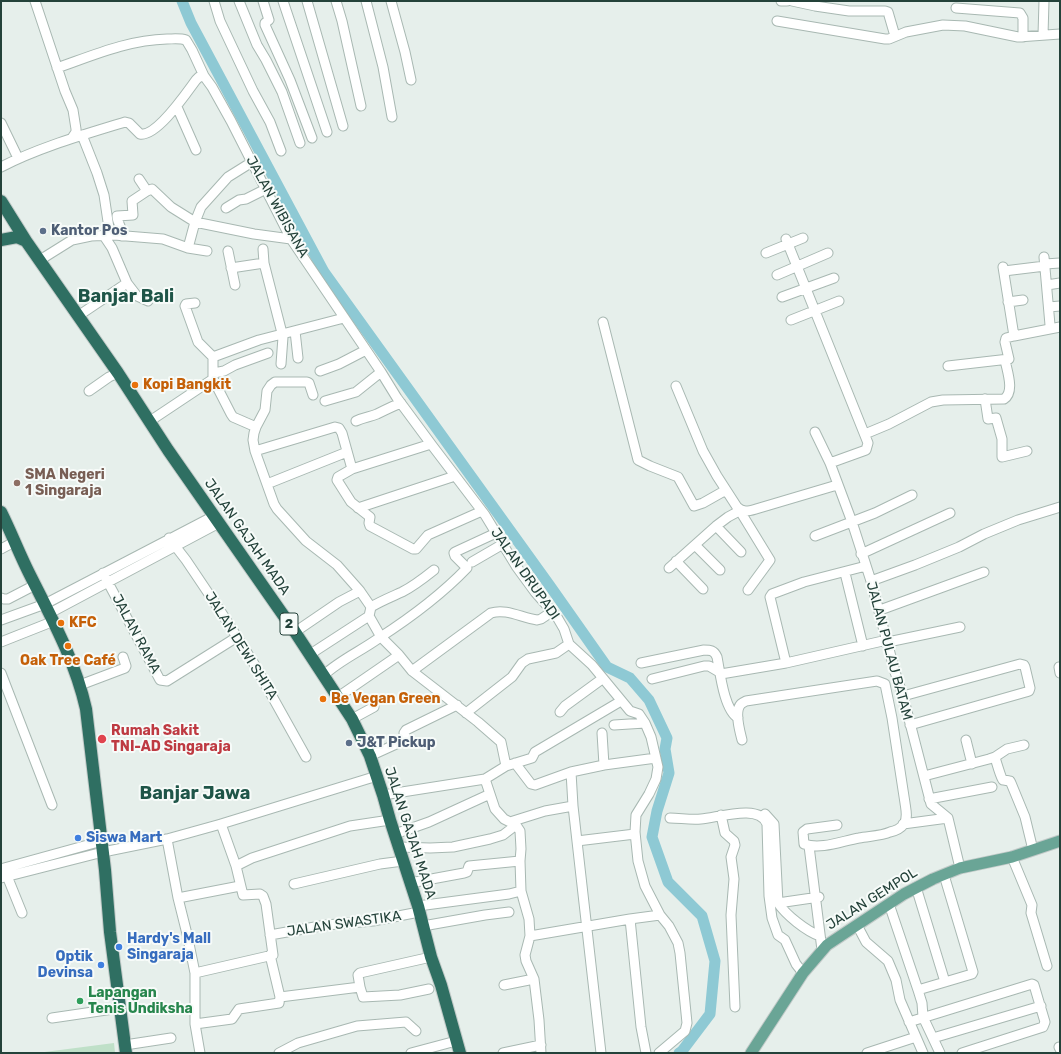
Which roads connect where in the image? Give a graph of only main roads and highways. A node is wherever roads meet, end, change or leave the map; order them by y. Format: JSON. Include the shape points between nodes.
{"nodes":[{"id":1,"x":1,"y":201,"type":"edge"},
{"id":2,"x":12,"y":218,"type":"junction"},
{"id":3,"x":1,"y":236,"type":"edge"},
{"id":4,"x":1,"y":240,"type":"edge"},
{"id":5,"x":26,"y":241,"type":"junction"},
{"id":6,"x":1,"y":512,"type":"edge"},
{"id":7,"x":1060,"y":841,"type":"edge"},
{"id":8,"x":458,"y":1047,"type":"edge"},
{"id":9,"x":125,"y":1049,"type":"edge"},
{"id":10,"x":752,"y":1053,"type":"edge"}],
"edges":[{"from":1,"to":2,"type":"highway"},
{"from":2,"to":3,"type":"highway"},
{"from":2,"to":5,"type":"highway","number":"2"},
{"from":4,"to":5,"type":"highway","via":[[17,237]]},
{"from":5,"to":8,"type":"highway","name":"JALAN GAJAH MADA","number":"2","via":[[352,719],[370,756],[384,795]]},
{"from":6,"to":9,"type":"highway","via":[[67,650],[86,709]]},
{"from":7,"to":10,"type":"main road","name":"JALAN GEMPOL","via":[[1012,857],[944,874],[916,887],[857,925],[825,948],[803,973]]}]}
